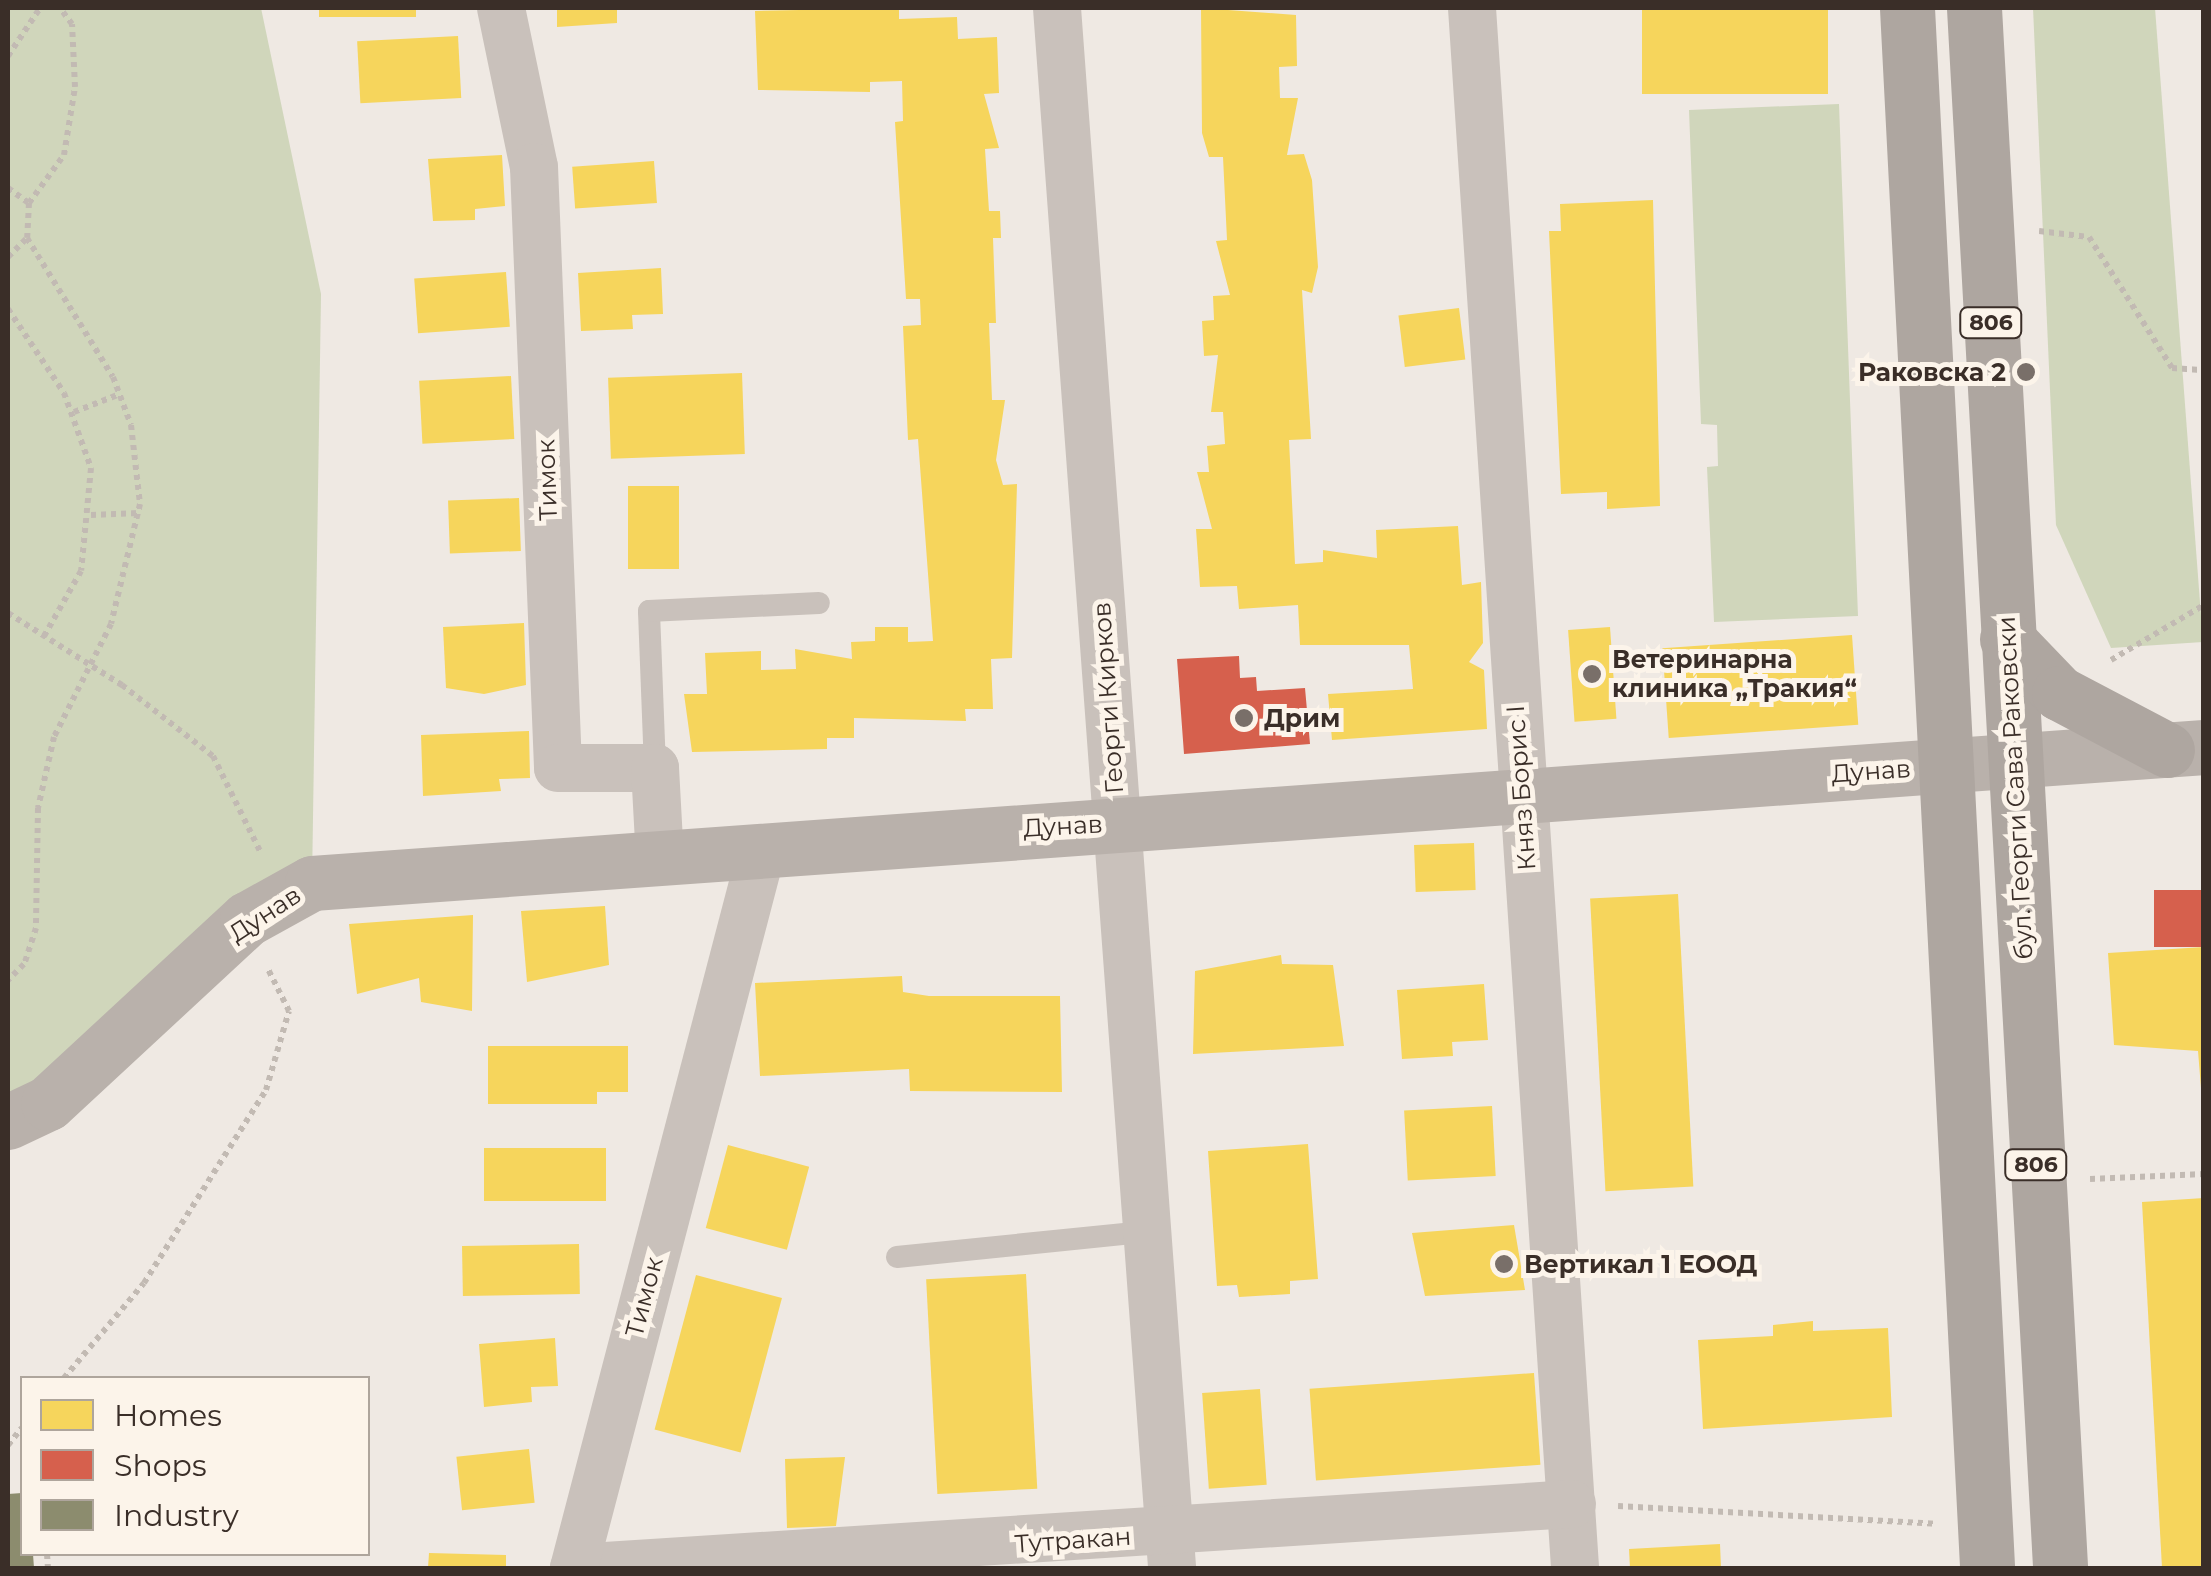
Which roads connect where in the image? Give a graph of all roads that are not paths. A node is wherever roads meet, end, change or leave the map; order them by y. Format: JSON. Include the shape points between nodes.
{"nodes":[{"id":1,"x":500,"y":8,"type":"edge"},
{"id":2,"x":1058,"y":8,"type":"edge"},
{"id":3,"x":1472,"y":8,"type":"edge"},
{"id":4,"x":1908,"y":8,"type":"edge"},
{"id":5,"x":1974,"y":8,"type":"edge"},
{"id":6,"x":819,"y":603,"type":"dead end"},
{"id":7,"x":2007,"y":638,"type":"junction"},
{"id":8,"x":2186,"y":748,"type":"edge"},
{"id":9,"x":2012,"y":760,"type":"junction"},
{"id":10,"x":1942,"y":766,"type":"junction"},
{"id":11,"x":655,"y":768,"type":"junction"},
{"id":12,"x":1522,"y":797,"type":"junction"},
{"id":13,"x":1118,"y":823,"type":"junction"},
{"id":14,"x":761,"y":853,"type":"junction"},
{"id":15,"x":660,"y":860,"type":"junction"},
{"id":16,"x":8,"y":1122,"type":"edge"},
{"id":17,"x":1142,"y":1232,"type":"junction"},
{"id":18,"x":897,"y":1257,"type":"dead end"},
{"id":19,"x":1572,"y":1504,"type":"junction"},
{"id":20,"x":1170,"y":1551,"type":"edge"},
{"id":21,"x":960,"y":1558,"type":"edge"},
{"id":22,"x":574,"y":1568,"type":"edge"},
{"id":23,"x":1576,"y":1568,"type":"edge"},
{"id":24,"x":1988,"y":1568,"type":"edge"},
{"id":25,"x":2060,"y":1568,"type":"edge"}],
"edges":[{"from":1,"to":11,"type":"street","name":"Тимок","via":[[534,167],[558,768]]},
{"from":2,"to":13,"type":"street","name":"Георги Кирков"},
{"from":3,"to":12,"type":"street","name":"Княз Борис I"},
{"from":4,"to":10,"type":"main road","number":"806"},
{"from":5,"to":7,"type":"main road","name":"бул. Георги Сава Раковски","number":"806"},
{"from":6,"to":11,"type":"lane","via":[[649,611]]},
{"from":7,"to":8,"type":"main road","via":[[2059,693]]},
{"from":7,"to":9,"type":"main road","name":"бул. Георги Сава Раковски","number":"806"},
{"from":8,"to":9,"type":"main road","name":"Дунав"},
{"from":9,"to":10,"type":"main road","name":"Дунав"},
{"from":9,"to":25,"type":"main road","name":"бул. Георги Сава Раковски","number":"806"},
{"from":10,"to":12,"type":"main road","name":"Дунав"},
{"from":10,"to":24,"type":"main road","number":"806"},
{"from":11,"to":15,"type":"street"},
{"from":12,"to":13,"type":"main road","name":"Дунав"},
{"from":12,"to":19,"type":"street","name":"Княз Борис I"},
{"from":13,"to":14,"type":"main road","name":"Дунав"},
{"from":13,"to":17,"type":"street","name":"Георги Кирков"},
{"from":14,"to":15,"type":"main road","name":"Дунав"},
{"from":14,"to":22,"type":"street","name":"Тимок"},
{"from":15,"to":16,"type":"main road","name":"Дунав","via":[[312,884],[246,919],[48,1103]]},
{"from":17,"to":18,"type":"lane"},
{"from":17,"to":20,"type":"street","name":"Георги Кирков"},
{"from":19,"to":20,"type":"street","name":"Тутракан"},
{"from":19,"to":23,"type":"street","name":"Княз Борис I"},
{"from":20,"to":21,"type":"street","name":"Тутракан"},
{"from":21,"to":22,"type":"street","name":"Тутракан"}]}
